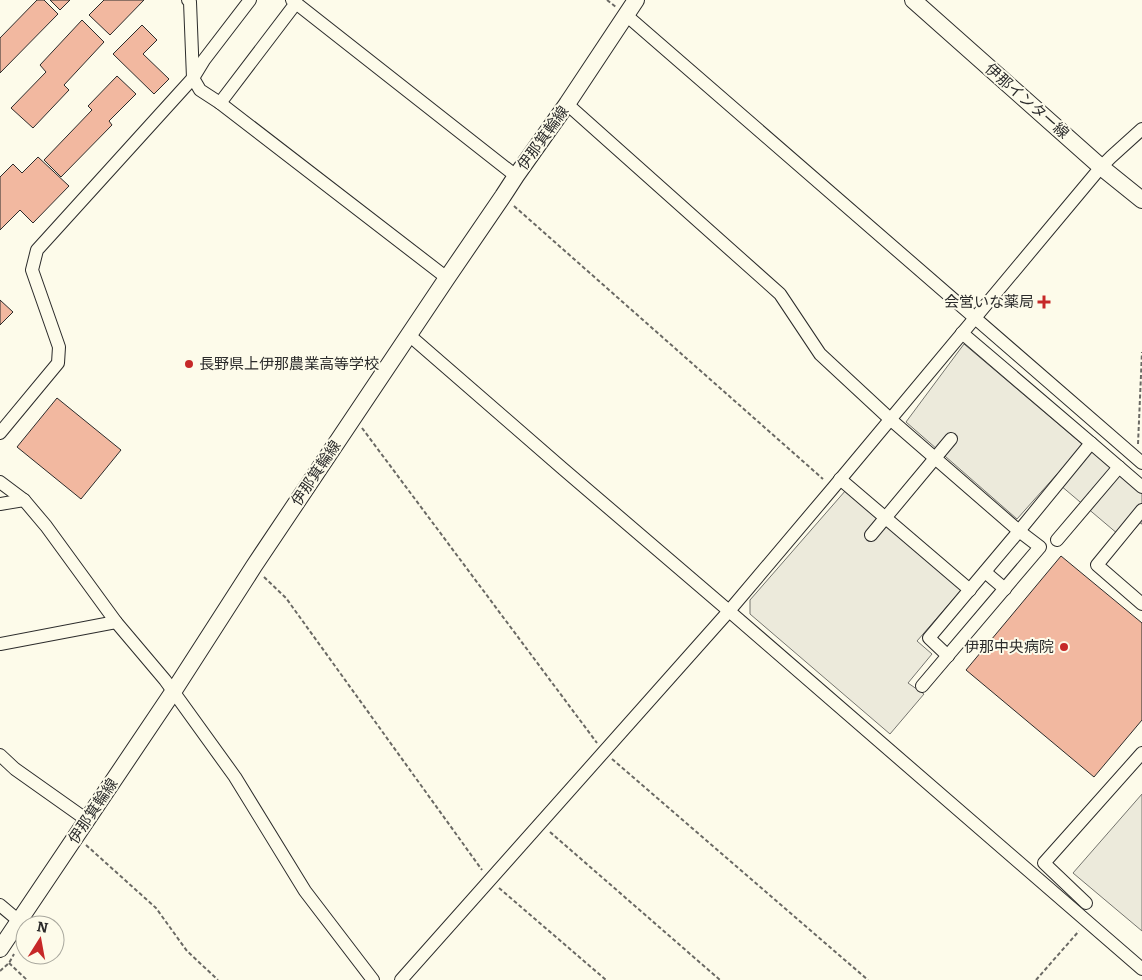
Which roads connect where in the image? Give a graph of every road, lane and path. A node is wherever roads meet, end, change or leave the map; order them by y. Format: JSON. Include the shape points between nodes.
{"nodes":[{"id":1,"x":188,"y":0,"type":"edge"},
{"id":2,"x":250,"y":0,"type":"edge"},
{"id":3,"x":636,"y":0,"type":"edge"},
{"id":4,"x":913,"y":0,"type":"edge"},
{"id":5,"x":294,"y":1,"type":"edge"},
{"id":6,"x":626,"y":14,"type":"junction"},
{"id":7,"x":194,"y":78,"type":"junction"},
{"id":8,"x":220,"y":103,"type":"junction"},
{"id":9,"x":567,"y":104,"type":"junction"},
{"id":10,"x":1142,"y":129,"type":"edge"},
{"id":11,"x":1102,"y":167,"type":"junction"},
{"id":12,"x":516,"y":176,"type":"junction"},
{"id":13,"x":503,"y":196,"type":"junction"},
{"id":14,"x":1142,"y":200,"type":"edge"},
{"id":15,"x":446,"y":278,"type":"junction"},
{"id":16,"x":975,"y":318,"type":"junction"},
{"id":17,"x":962,"y":333,"type":"junction"},
{"id":18,"x":409,"y":335,"type":"junction"},
{"id":19,"x":1142,"y":352,"type":"edge"},
{"id":20,"x":354,"y":416,"type":"junction"},
{"id":21,"x":890,"y":419,"type":"junction"},
{"id":22,"x":0,"y":433,"type":"edge"},
{"id":23,"x":951,"y":439,"type":"dead end"},
{"id":24,"x":1091,"y":443,"type":"junction"},
{"id":25,"x":935,"y":458,"type":"junction"},
{"id":26,"x":1140,"y":461,"type":"edge"},
{"id":27,"x":1119,"y":467,"type":"junction"},
{"id":28,"x":0,"y":482,"type":"edge"},
{"id":29,"x":837,"y":484,"type":"junction"},
{"id":30,"x":1142,"y":487,"type":"edge"},
{"id":31,"x":24,"y":500,"type":"junction"},
{"id":32,"x":0,"y":504,"type":"edge"},
{"id":33,"x":1142,"y":510,"type":"edge"},
{"id":34,"x":885,"y":518,"type":"junction"},
{"id":35,"x":1019,"y":531,"type":"junction"},
{"id":36,"x":871,"y":534,"type":"dead end"},
{"id":37,"x":1057,"y":540,"type":"dead end"},
{"id":38,"x":254,"y":566,"type":"junction"},
{"id":39,"x":984,"y":572,"type":"junction"},
{"id":40,"x":1005,"y":589,"type":"junction"},
{"id":41,"x":970,"y":590,"type":"junction"},
{"id":42,"x":1142,"y":604,"type":"edge"},
{"id":43,"x":729,"y":611,"type":"junction"},
{"id":44,"x":116,"y":622,"type":"junction"},
{"id":45,"x":0,"y":644,"type":"edge"},
{"id":46,"x":948,"y":656,"type":"junction"},
{"id":47,"x":922,"y":686,"type":"dead end"},
{"id":48,"x":173,"y":692,"type":"junction"},
{"id":49,"x":604,"y":751,"type":"junction"},
{"id":50,"x":1142,"y":752,"type":"edge"},
{"id":51,"x":0,"y":755,"type":"edge"},
{"id":52,"x":87,"y":820,"type":"junction"},
{"id":53,"x":540,"y":824,"type":"junction"},
{"id":54,"x":76,"y":836,"type":"junction"},
{"id":55,"x":490,"y":880,"type":"junction"},
{"id":56,"x":1086,"y":903,"type":"dead end"},
{"id":57,"x":0,"y":905,"type":"edge"},
{"id":58,"x":22,"y":915,"type":"edge"},
{"id":59,"x":15,"y":918,"type":"edge"},
{"id":60,"x":1087,"y":922,"type":"junction"},
{"id":61,"x":15,"y":929,"type":"edge"},
{"id":62,"x":5,"y":956,"type":"edge"},
{"id":63,"x":1142,"y":970,"type":"edge"},
{"id":64,"x":27,"y":980,"type":"edge"},
{"id":65,"x":218,"y":980,"type":"edge"},
{"id":66,"x":373,"y":980,"type":"edge"},
{"id":67,"x":401,"y":980,"type":"edge"},
{"id":68,"x":606,"y":980,"type":"edge"},
{"id":69,"x":720,"y":980,"type":"edge"},
{"id":70,"x":868,"y":980,"type":"edge"},
{"id":71,"x":1036,"y":980,"type":"edge"}],
"edges":[{"from":1,"to":7,"type":"street"},
{"from":2,"to":7,"type":"street"},
{"from":3,"to":6,"type":"main road","name":"伊那箕輪線"},
{"from":4,"to":11,"type":"main road","name":"伊那インター線"},
{"from":5,"to":8,"type":"street"},
{"from":5,"to":12,"type":"street"},
{"from":6,"to":9,"type":"main road","name":"伊那箕輪線"},
{"from":6,"to":16,"type":"street"},
{"from":7,"to":8,"type":"street","via":[[200,90]]},
{"from":7,"to":22,"type":"street","via":[[37,250],[32,270],[59,347],[58,363]]},
{"from":8,"to":15,"type":"street"},
{"from":9,"to":12,"type":"main road","name":"伊那箕輪線"},
{"from":9,"to":21,"type":"street","via":[[780,294],[820,354]]},
{"from":10,"to":11,"type":"street"},
{"from":11,"to":14,"type":"main road","name":"伊那インター線"},
{"from":11,"to":16,"type":"street"},
{"from":12,"to":13,"type":"main road","name":"伊那箕輪線"},
{"from":13,"to":15,"type":"main road","name":"伊那箕輪線"},
{"from":13,"to":29,"type":"path"},
{"from":15,"to":18,"type":"main road","name":"伊那箕輪線"},
{"from":16,"to":17,"type":"street"},
{"from":16,"to":26,"type":"street"},
{"from":17,"to":21,"type":"street"},
{"from":17,"to":24,"type":"street"},
{"from":18,"to":20,"type":"main road","name":"伊那箕輪線"},
{"from":18,"to":43,"type":"street"},
{"from":19,"to":26,"type":"path"},
{"from":20,"to":38,"type":"main road","name":"伊那箕輪線"},
{"from":20,"to":49,"type":"path"},
{"from":21,"to":25,"type":"street"},
{"from":21,"to":29,"type":"street"},
{"from":23,"to":25,"type":"street"},
{"from":24,"to":27,"type":"street"},
{"from":24,"to":35,"type":"street"},
{"from":25,"to":34,"type":"street"},
{"from":25,"to":35,"type":"street"},
{"from":27,"to":30,"type":"street"},
{"from":27,"to":37,"type":"street"},
{"from":28,"to":31,"type":"street"},
{"from":29,"to":34,"type":"street"},
{"from":29,"to":43,"type":"street"},
{"from":31,"to":32,"type":"street"},
{"from":31,"to":44,"type":"street"},
{"from":33,"to":42,"type":"street","via":[[1097,565]]},
{"from":34,"to":36,"type":"street"},
{"from":34,"to":41,"type":"street"},
{"from":35,"to":39,"type":"street"},
{"from":35,"to":40,"type":"street","via":[[1040,548]]},
{"from":38,"to":48,"type":"main road","name":"伊那箕輪線"},
{"from":38,"to":55,"type":"path","via":[[286,598]]},
{"from":39,"to":40,"type":"street"},
{"from":39,"to":41,"type":"street"},
{"from":40,"to":46,"type":"street"},
{"from":41,"to":46,"type":"street","via":[[929,638]]},
{"from":43,"to":49,"type":"street"},
{"from":43,"to":60,"type":"street"},
{"from":44,"to":45,"type":"street"},
{"from":44,"to":48,"type":"street"},
{"from":46,"to":47,"type":"street"},
{"from":48,"to":52,"type":"main road","name":"伊那箕輪線"},
{"from":48,"to":66,"type":"street","via":[[235,777],[305,891]]},
{"from":49,"to":53,"type":"street"},
{"from":49,"to":70,"type":"path"},
{"from":50,"to":56,"type":"street","via":[[1044,863]]},
{"from":51,"to":52,"type":"street","via":[[14,769]]},
{"from":52,"to":54,"type":"main road","name":"伊那箕輪線"},
{"from":53,"to":55,"type":"street"},
{"from":53,"to":69,"type":"path"},
{"from":54,"to":58,"type":"main road","name":"伊那箕輪線"},
{"from":54,"to":65,"type":"path","via":[[156,908],[186,951]]},
{"from":55,"to":67,"type":"street"},
{"from":55,"to":68,"type":"path"},
{"from":57,"to":59,"type":"street"},
{"from":60,"to":63,"type":"street"},
{"from":60,"to":71,"type":"path"},
{"from":61,"to":62,"type":"main road","name":"伊那箕輪線"},
{"from":62,"to":64,"type":"path"}]}
